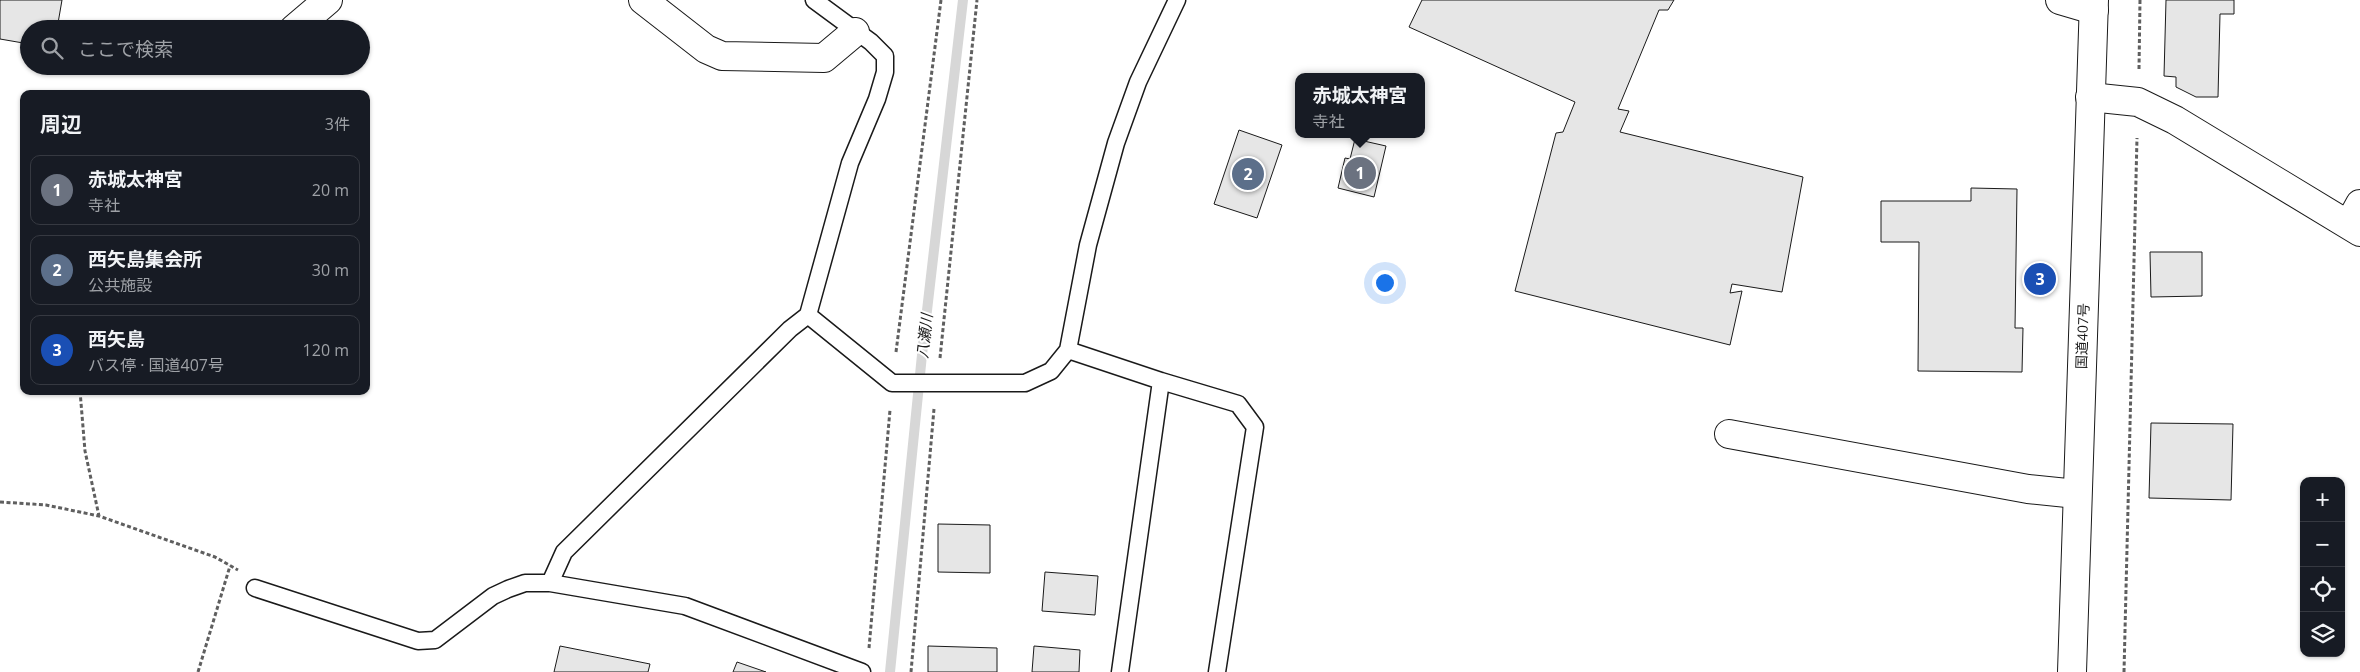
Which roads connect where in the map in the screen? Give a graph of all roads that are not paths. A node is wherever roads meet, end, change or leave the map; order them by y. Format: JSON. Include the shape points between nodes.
{"nodes":[{"id":1,"x":328,"y":0,"type":"edge"},
{"id":2,"x":643,"y":0,"type":"edge"},
{"id":3,"x":814,"y":0,"type":"edge"},
{"id":4,"x":1178,"y":0,"type":"edge"},
{"id":5,"x":2060,"y":0,"type":"edge"},
{"id":6,"x":2094,"y":5,"type":"edge"},
{"id":7,"x":305,"y":20,"type":"edge"},
{"id":8,"x":855,"y":32,"type":"junction"},
{"id":9,"x":2090,"y":97,"type":"junction"},
{"id":10,"x":2356,"y":220,"type":"edge"},
{"id":11,"x":808,"y":315,"type":"junction"},
{"id":12,"x":1068,"y":350,"type":"junction"},
{"id":13,"x":1161,"y":381,"type":"junction"},
{"id":14,"x":1728,"y":434,"type":"dead end"},
{"id":15,"x":2077,"y":494,"type":"junction"},
{"id":16,"x":550,"y":583,"type":"junction"},
{"id":17,"x":255,"y":588,"type":"road end"},
{"id":18,"x":862,"y":672,"type":"edge"},
{"id":19,"x":1120,"y":672,"type":"edge"},
{"id":20,"x":1217,"y":672,"type":"edge"},
{"id":21,"x":2072,"y":672,"type":"edge"}],
"edges":[{"from":1,"to":7,"type":"main road"},
{"from":2,"to":8,"type":"main road","via":[[706,49],[722,56],[824,58]]},
{"from":3,"to":8,"type":"lane"},
{"from":4,"to":12,"type":"lane","via":[[1138,82],[1116,143],[1088,245]]},
{"from":5,"to":6,"type":"main road"},
{"from":6,"to":9,"type":"main road","name":"国道407号"},
{"from":8,"to":11,"type":"lane","via":[[872,42],[885,56],[885,72],[850,164]]},
{"from":9,"to":10,"type":"main road","via":[[2138,102]]},
{"from":9,"to":15,"type":"main road","name":"国道407号"},
{"from":11,"to":12,"type":"lane","via":[[897,383],[1025,382],[1051,371]]},
{"from":11,"to":16,"type":"lane","via":[[564,552]]},
{"from":12,"to":13,"type":"lane"},
{"from":13,"to":19,"type":"lane"},
{"from":13,"to":20,"type":"lane","via":[[1238,404],[1255,427]]},
{"from":14,"to":15,"type":"main road","via":[[2028,489]]},
{"from":15,"to":21,"type":"main road","name":"国道407号"},
{"from":16,"to":17,"type":"lane","via":[[525,583],[493,596],[435,640],[418,640]]},
{"from":16,"to":18,"type":"lane","via":[[685,606]]}]}
